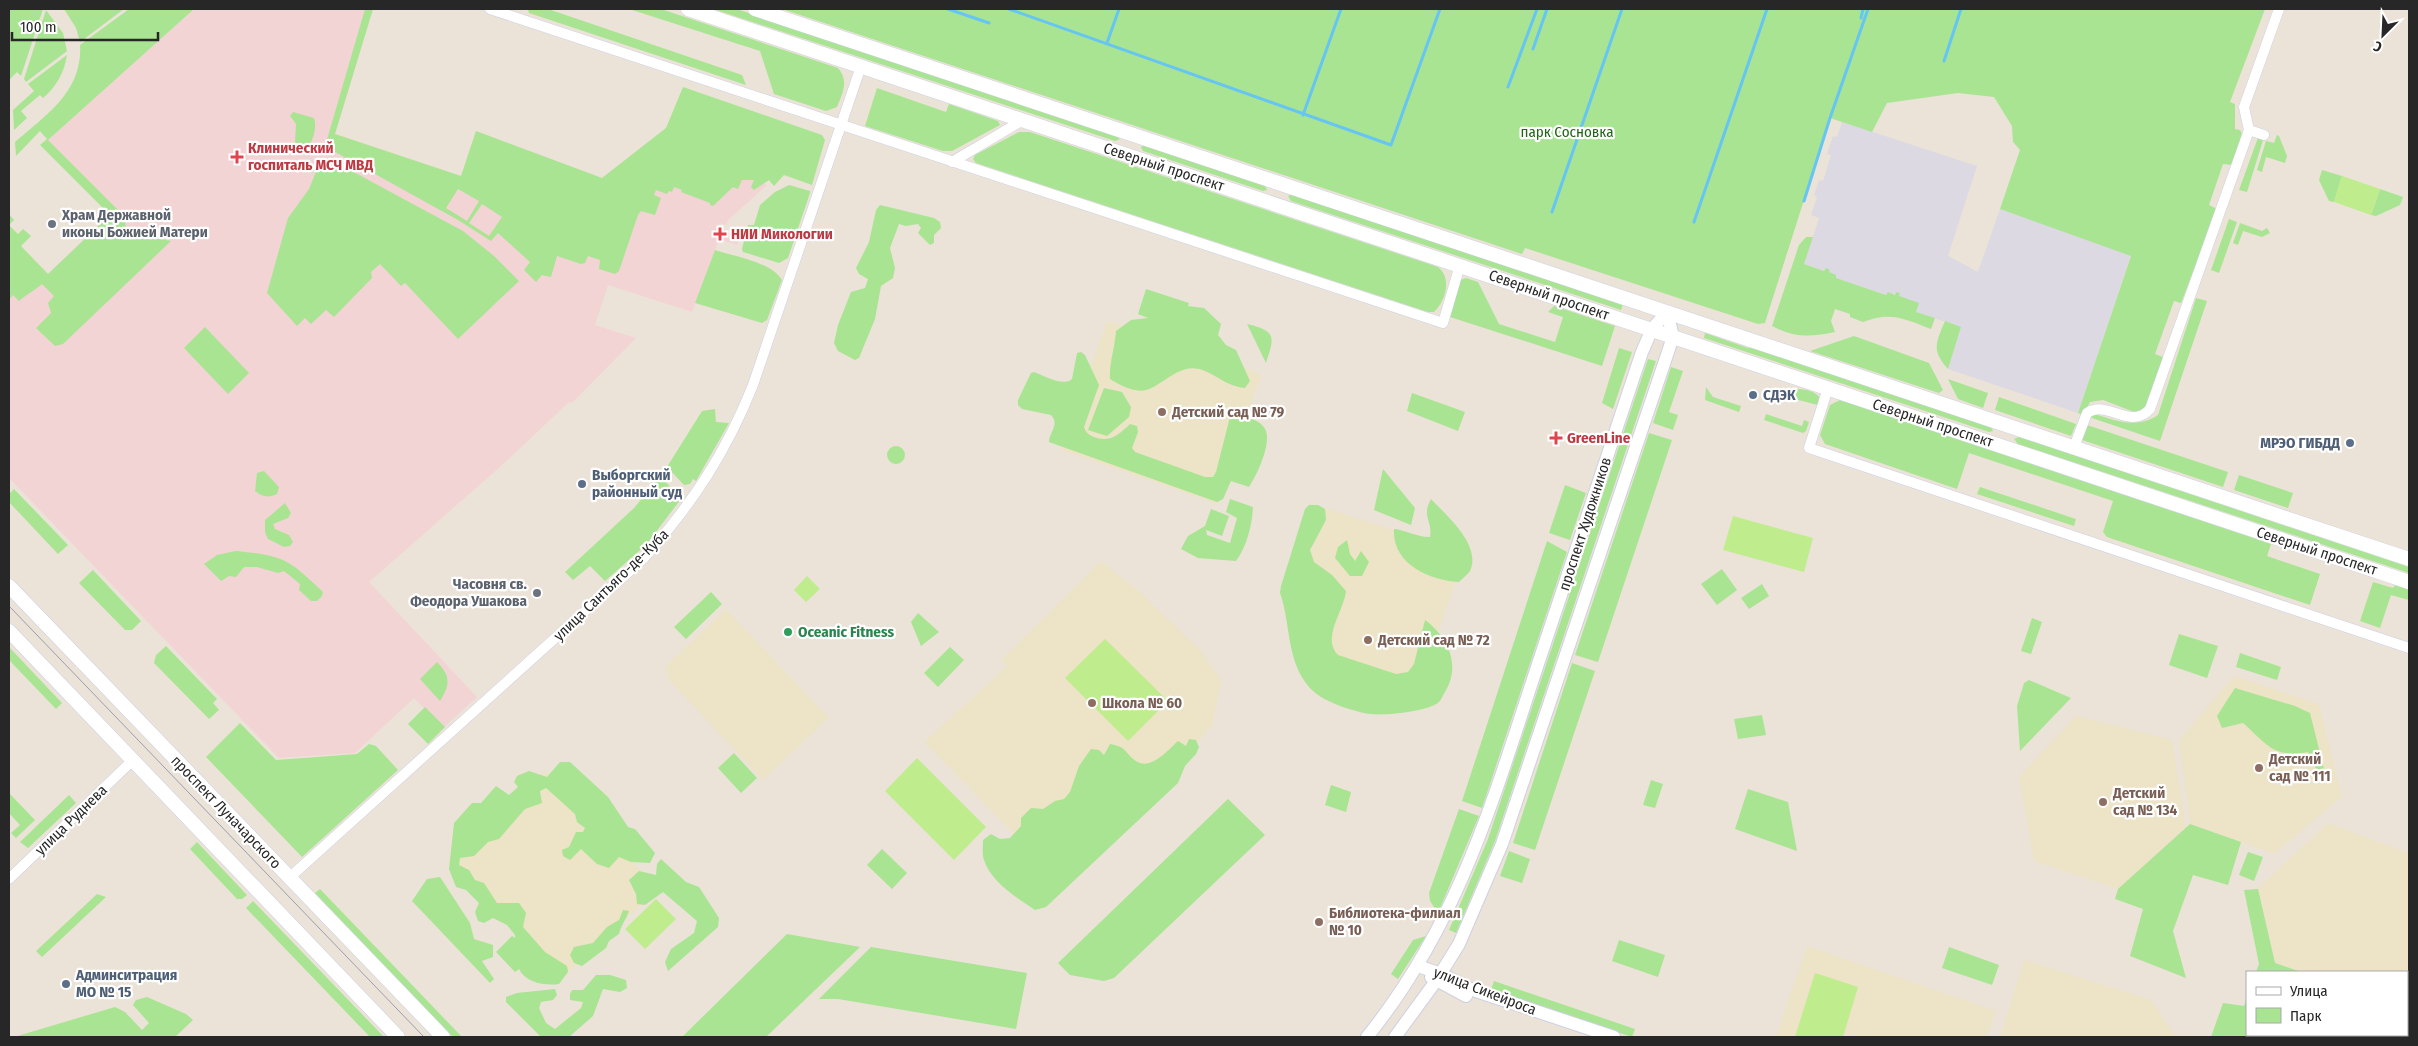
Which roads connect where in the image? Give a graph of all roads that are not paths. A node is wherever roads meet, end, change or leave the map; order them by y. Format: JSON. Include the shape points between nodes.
{"nodes":[{"id":1,"x":490,"y":9,"type":"edge"},
{"id":2,"x":688,"y":9,"type":"edge"},
{"id":3,"x":754,"y":9,"type":"edge"},
{"id":4,"x":2279,"y":9,"type":"edge"},
{"id":5,"x":861,"y":66,"type":"junction"},
{"id":6,"x":1023,"y":120,"type":"junction"},
{"id":7,"x":842,"y":126,"type":"junction"},
{"id":8,"x":2249,"y":130,"type":"junction"},
{"id":9,"x":1128,"y":133,"type":"junction"},
{"id":10,"x":2264,"y":135,"type":"dead end"},
{"id":11,"x":1122,"y":153,"type":"junction"},
{"id":12,"x":952,"y":162,"type":"junction"},
{"id":13,"x":1288,"y":186,"type":"junction"},
{"id":14,"x":1282,"y":206,"type":"junction"},
{"id":15,"x":1460,"y":264,"type":"junction"},
{"id":16,"x":1667,"y":312,"type":"junction"},
{"id":17,"x":1652,"y":330,"type":"junction"},
{"id":18,"x":1673,"y":337,"type":"junction"},
{"id":19,"x":1828,"y":388,"type":"junction"},
{"id":20,"x":2074,"y":448,"type":"junction"},
{"id":21,"x":2409,"y":560,"type":"edge"},
{"id":22,"x":2409,"y":582,"type":"edge"},
{"id":23,"x":9,"y":586,"type":"edge"},
{"id":24,"x":9,"y":631,"type":"edge"},
{"id":25,"x":2409,"y":648,"type":"edge"},
{"id":26,"x":133,"y":760,"type":"junction"},
{"id":27,"x":289,"y":878,"type":"junction"},
{"id":28,"x":9,"y":879,"type":"edge"},
{"id":29,"x":1418,"y":966,"type":"junction"},
{"id":30,"x":1439,"y":978,"type":"junction"},
{"id":31,"x":398,"y":1037,"type":"edge"},
{"id":32,"x":443,"y":1037,"type":"edge"},
{"id":33,"x":1366,"y":1037,"type":"edge"},
{"id":34,"x":1395,"y":1037,"type":"edge"},
{"id":35,"x":1588,"y":1037,"type":"edge"},
{"id":36,"x":1614,"y":1037,"type":"edge"}],
"edges":[{"from":1,"to":7,"type":"street"},
{"from":2,"to":5,"type":"main road","name":"Северный проспект"},
{"from":3,"to":9,"type":"main road","name":"Северный проспект"},
{"from":4,"to":8,"type":"street","via":[[2244,107]]},
{"from":5,"to":6,"type":"main road","name":"Северный проспект"},
{"from":5,"to":7,"type":"street","name":"улица Сантьяго-де-Куба"},
{"from":6,"to":11,"type":"main road","name":"Северный проспект"},
{"from":6,"to":12,"type":"street"},
{"from":7,"to":12,"type":"street"},
{"from":7,"to":27,"type":"street","name":"улица Сантьяго-де-Куба","via":[[749,397],[717,460],[686,510],[644,558]]},
{"from":8,"to":10,"type":"street"},
{"from":8,"to":20,"type":"street","via":[[2150,409],[2139,417],[2131,418],[2092,410]]},
{"from":9,"to":11,"type":"main road","via":[[1129,149]]},
{"from":9,"to":13,"type":"main road","name":"Северный проспект"},
{"from":11,"to":14,"type":"main road","name":"Северный проспект"},
{"from":12,"to":15,"type":"street","via":[[1443,323]]},
{"from":13,"to":14,"type":"main road","via":[[1281,189],[1278,197]]},
{"from":13,"to":16,"type":"main road","name":"Северный проспект"},
{"from":14,"to":15,"type":"main road","name":"Северный проспект"},
{"from":15,"to":17,"type":"main road","name":"Северный проспект"},
{"from":16,"to":17,"type":"street","name":"проспект Художников"},
{"from":16,"to":18,"type":"street"},
{"from":16,"to":20,"type":"main road","name":"Северный проспект"},
{"from":17,"to":18,"type":"main road","name":"Северный проспект"},
{"from":17,"to":29,"type":"street","name":"проспект Художников","via":[[1488,815],[1453,901]]},
{"from":18,"to":19,"type":"main road","name":"Северный проспект"},
{"from":18,"to":30,"type":"street","name":"проспект Художников","via":[[1502,844],[1459,944]]},
{"from":19,"to":22,"type":"main road","name":"Северный проспект"},
{"from":19,"to":25,"type":"street","via":[[1809,448]]},
{"from":20,"to":21,"type":"main road","name":"Северный проспект"},
{"from":23,"to":27,"type":"main road","name":"проспект Луначарского"},
{"from":24,"to":26,"type":"main road","name":"проспект Луначарского"},
{"from":26,"to":28,"type":"street","name":"улица Руднева"},
{"from":26,"to":31,"type":"main road","name":"проспект Луначарского"},
{"from":27,"to":32,"type":"main road","name":"проспект Луначарского"},
{"from":29,"to":30,"type":"street","name":"улица Сикейроса"},
{"from":29,"to":33,"type":"street","name":"проспект Художников"},
{"from":30,"to":34,"type":"street","name":"проспект Художников"},
{"from":30,"to":35,"type":"street","name":"улица Сикейроса","via":[[1469,998]]},
{"from":30,"to":36,"type":"street","name":"улица Сикейроса"}]}
